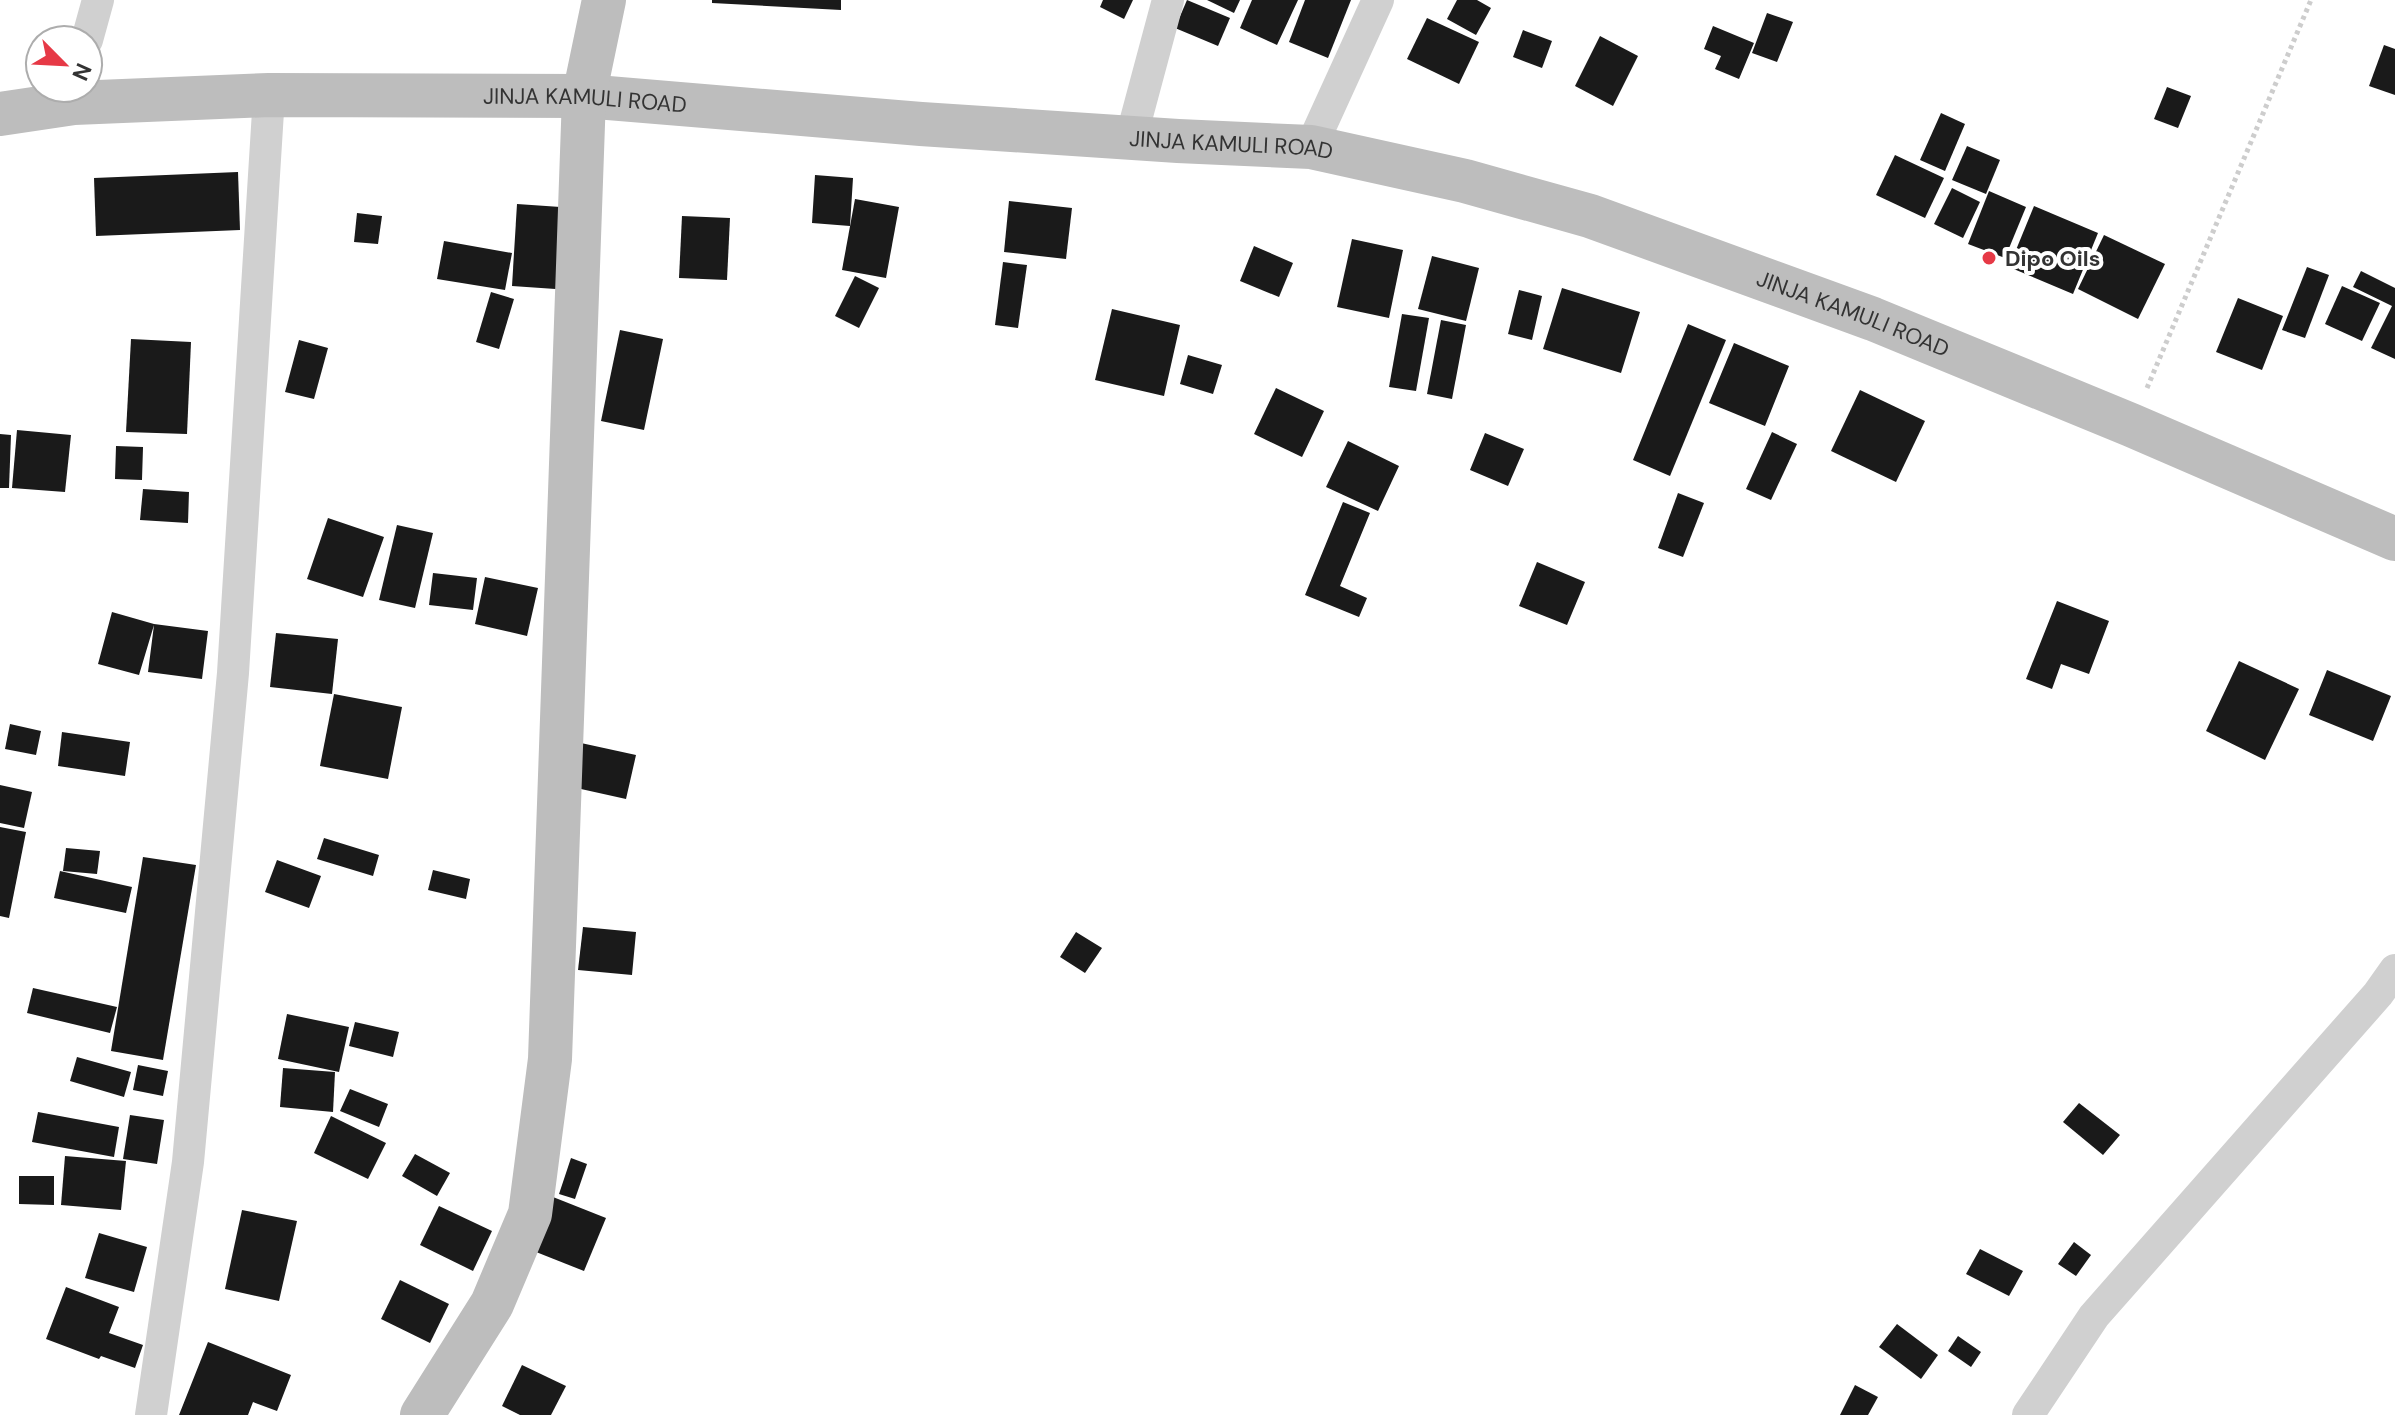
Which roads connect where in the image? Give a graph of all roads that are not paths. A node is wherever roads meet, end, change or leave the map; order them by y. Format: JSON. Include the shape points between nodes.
{"nodes":[{"id":1,"x":98,"y":0,"type":"edge"},
{"id":2,"x":604,"y":0,"type":"edge"},
{"id":3,"x":1168,"y":0,"type":"edge"},
{"id":4,"x":1378,"y":0,"type":"edge"},
{"id":5,"x":91,"y":24,"type":"edge"},
{"id":6,"x":104,"y":95,"type":"edge"},
{"id":7,"x":269,"y":95,"type":"junction"},
{"id":8,"x":584,"y":96,"type":"junction"},
{"id":9,"x":40,"y":104,"type":"edge"},
{"id":10,"x":0,"y":114,"type":"edge"},
{"id":11,"x":1131,"y":138,"type":"junction"},
{"id":12,"x":1311,"y":147,"type":"junction"},
{"id":13,"x":2395,"y":539,"type":"edge"},
{"id":14,"x":2395,"y":970,"type":"edge"},
{"id":15,"x":151,"y":1415,"type":"edge"},
{"id":16,"x":422,"y":1415,"type":"edge"},
{"id":17,"x":2028,"y":1415,"type":"edge"}],
"edges":[{"from":1,"to":5,"type":"street"},
{"from":2,"to":8,"type":"main road"},
{"from":3,"to":11,"type":"street"},
{"from":4,"to":12,"type":"street"},
{"from":6,"to":7,"type":"main road","name":"JINJA KAMULI ROAD"},
{"from":7,"to":8,"type":"main road","name":"JINJA KAMULI ROAD"},
{"from":7,"to":15,"type":"street","via":[[229,721],[188,1162]]},
{"from":8,"to":11,"type":"main road","name":"JINJA KAMULI ROAD"},
{"from":8,"to":16,"type":"main road","via":[[550,1059],[530,1214],[492,1304]]},
{"from":9,"to":10,"type":"main road","name":"JINJA KAMULI ROAD"},
{"from":11,"to":12,"type":"main road","name":"JINJA KAMULI ROAD"},
{"from":12,"to":13,"type":"main road","name":"JINJA KAMULI ROAD","via":[[1590,216],[1873,319]]},
{"from":14,"to":17,"type":"street","via":[[2094,1316]]}]}
